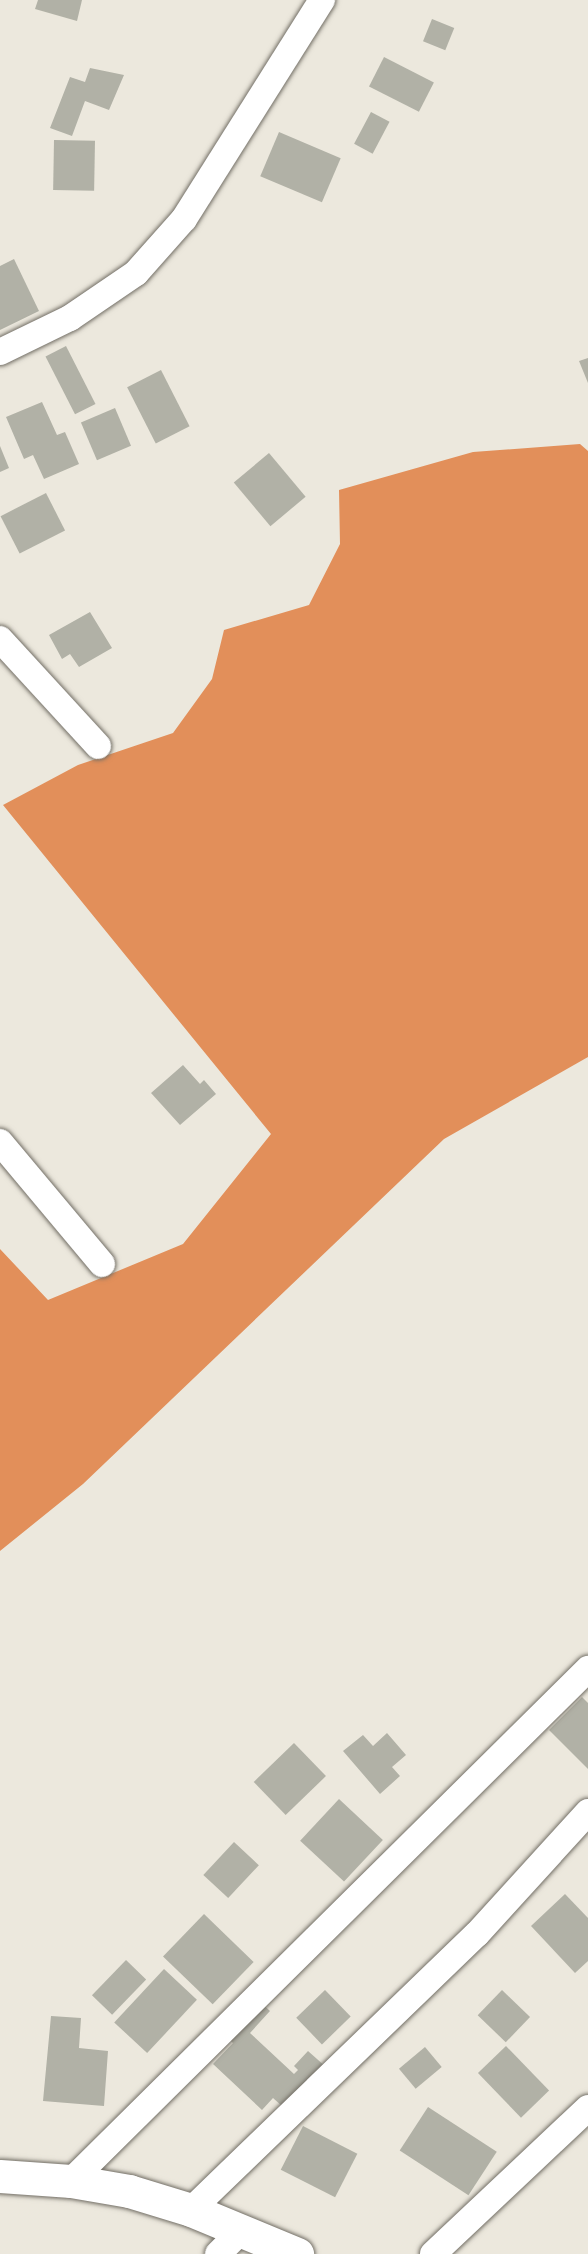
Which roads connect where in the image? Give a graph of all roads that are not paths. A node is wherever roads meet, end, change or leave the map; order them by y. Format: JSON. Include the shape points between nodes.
{"nodes":[{"id":1,"x":322,"y":0,"type":"edge"},
{"id":2,"x":0,"y":352,"type":"edge"},
{"id":3,"x":0,"y":639,"type":"edge"},
{"id":4,"x":99,"y":746,"type":"dead end"},
{"id":5,"x":0,"y":1142,"type":"edge"},
{"id":6,"x":102,"y":1264,"type":"dead end"},
{"id":7,"x":588,"y":1669,"type":"edge"},
{"id":8,"x":588,"y":1812,"type":"edge"},
{"id":9,"x":588,"y":2108,"type":"edge"},
{"id":10,"x":0,"y":2176,"type":"edge"},
{"id":11,"x":71,"y":2181,"type":"junction"},
{"id":12,"x":191,"y":2210,"type":"junction"},
{"id":13,"x":242,"y":2230,"type":"junction"},
{"id":14,"x":218,"y":2254,"type":"edge"},
{"id":15,"x":297,"y":2254,"type":"edge"},
{"id":16,"x":433,"y":2254,"type":"edge"}],
"edges":[{"from":1,"to":2,"type":"street","via":[[184,219],[136,273],[70,318]]},
{"from":3,"to":4,"type":"street"},
{"from":5,"to":6,"type":"street"},
{"from":7,"to":11,"type":"street"},
{"from":8,"to":12,"type":"street","via":[[477,1934]]},
{"from":9,"to":16,"type":"street"},
{"from":10,"to":11,"type":"street"},
{"from":11,"to":12,"type":"street","via":[[129,2191]]},
{"from":12,"to":13,"type":"street"},
{"from":13,"to":14,"type":"street"},
{"from":13,"to":15,"type":"street"}]}
